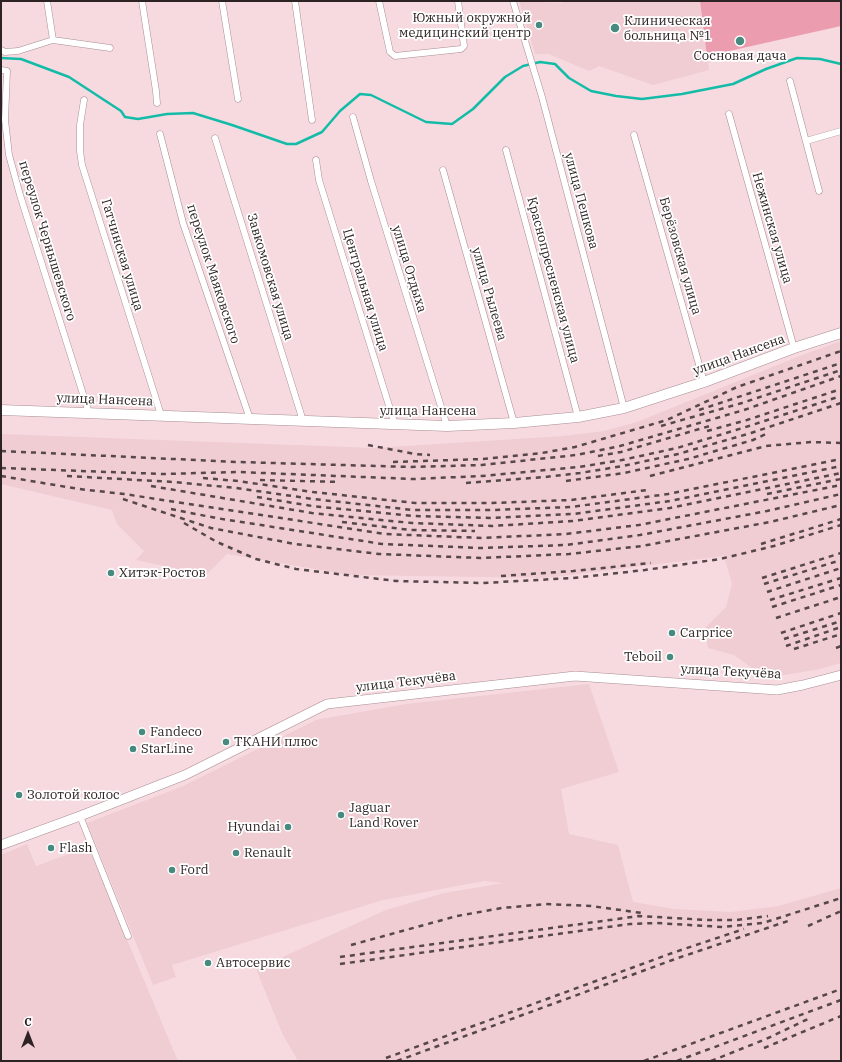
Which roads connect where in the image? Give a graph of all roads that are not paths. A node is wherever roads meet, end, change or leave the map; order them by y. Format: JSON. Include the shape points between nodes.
{"nodes":[{"id":1,"x":47,"y":1,"type":"edge"},
{"id":2,"x":142,"y":1,"type":"edge"},
{"id":3,"x":222,"y":1,"type":"edge"},
{"id":4,"x":295,"y":1,"type":"edge"},
{"id":5,"x":379,"y":1,"type":"edge"},
{"id":6,"x":458,"y":1,"type":"edge"},
{"id":7,"x":513,"y":1,"type":"edge"},
{"id":8,"x":53,"y":40,"type":"junction"},
{"id":9,"x":110,"y":48,"type":"dead end"},
{"id":10,"x":1,"y":50,"type":"edge"},
{"id":11,"x":4,"y":71,"type":"edge"},
{"id":12,"x":790,"y":82,"type":"dead end"},
{"id":13,"x":238,"y":99,"type":"dead end"},
{"id":14,"x":84,"y":100,"type":"dead end"},
{"id":15,"x":157,"y":103,"type":"dead end"},
{"id":16,"x":729,"y":114,"type":"dead end"},
{"id":17,"x":353,"y":117,"type":"dead end"},
{"id":18,"x":312,"y":120,"type":"dead end"},
{"id":19,"x":841,"y":131,"type":"edge"},
{"id":20,"x":160,"y":134,"type":"dead end"},
{"id":21,"x":634,"y":135,"type":"dead end"},
{"id":22,"x":215,"y":138,"type":"dead end"},
{"id":23,"x":806,"y":141,"type":"junction"},
{"id":24,"x":506,"y":150,"type":"dead end"},
{"id":25,"x":316,"y":160,"type":"dead end"},
{"id":26,"x":443,"y":170,"type":"dead end"},
{"id":27,"x":819,"y":191,"type":"dead end"},
{"id":28,"x":841,"y":332,"type":"edge"},
{"id":29,"x":794,"y":348,"type":"junction"},
{"id":30,"x":704,"y":382,"type":"junction"},
{"id":31,"x":624,"y":408,"type":"junction"},
{"id":32,"x":1,"y":410,"type":"edge"},
{"id":33,"x":89,"y":413,"type":"junction"},
{"id":34,"x":160,"y":415,"type":"junction"},
{"id":35,"x":578,"y":417,"type":"junction"},
{"id":36,"x":250,"y":419,"type":"junction"},
{"id":37,"x":303,"y":422,"type":"junction"},
{"id":38,"x":514,"y":423,"type":"junction"},
{"id":39,"x":395,"y":425,"type":"junction"},
{"id":40,"x":447,"y":426,"type":"junction"},
{"id":41,"x":841,"y":675,"type":"edge"},
{"id":42,"x":80,"y":816,"type":"junction"},
{"id":43,"x":1,"y":845,"type":"edge"},
{"id":44,"x":128,"y":936,"type":"dead end"}],
"edges":[{"from":1,"to":8,"type":"street"},
{"from":2,"to":15,"type":"street"},
{"from":3,"to":13,"type":"street"},
{"from":4,"to":18,"type":"street"},
{"from":5,"to":6,"type":"street","via":[[390,52],[395,56],[461,49],[464,46]]},
{"from":7,"to":31,"type":"street","name":"улица Пешкова","via":[[542,97]]},
{"from":8,"to":9,"type":"street"},
{"from":8,"to":10,"type":"street","via":[[18,51]]},
{"from":11,"to":33,"type":"street","name":"переулок Чернышевского","via":[[9,155]]},
{"from":12,"to":23,"type":"street"},
{"from":14,"to":34,"type":"street","name":"Гатчинская улица","via":[[80,125],[82,165]]},
{"from":16,"to":29,"type":"street","name":"Нежинская улица"},
{"from":17,"to":40,"type":"street","name":"улица Отдыха","via":[[370,181]]},
{"from":19,"to":23,"type":"street"},
{"from":20,"to":36,"type":"street","name":"переулок Маяковского","via":[[183,223]]},
{"from":21,"to":30,"type":"street","name":"Берёзовская улица"},
{"from":22,"to":37,"type":"street","name":"Завкомовская улица"},
{"from":23,"to":27,"type":"street"},
{"from":24,"to":35,"type":"street","name":"Краснопресненская улица"},
{"from":25,"to":39,"type":"street","name":"Центральная улица","via":[[319,180]]},
{"from":26,"to":38,"type":"street","name":"улица Рылеева"},
{"from":28,"to":29,"type":"main road","name":"улица Нансена"},
{"from":29,"to":30,"type":"main road","name":"улица Нансена"},
{"from":30,"to":31,"type":"main road","name":"улица Нансена"},
{"from":31,"to":35,"type":"main road","name":"улица Нансена"},
{"from":32,"to":33,"type":"main road","name":"улица Нансена"},
{"from":33,"to":34,"type":"main road","name":"улица Нансена"},
{"from":34,"to":36,"type":"main road","name":"улица Нансена"},
{"from":35,"to":38,"type":"main road","name":"улица Нансена"},
{"from":36,"to":37,"type":"main road","name":"улица Нансена"},
{"from":37,"to":39,"type":"main road","name":"улица Нансена"},
{"from":38,"to":40,"type":"main road","name":"улица Нансена"},
{"from":39,"to":40,"type":"main road","name":"улица Нансена"},
{"from":41,"to":42,"type":"main road","name":"улица Текучёва","via":[[777,690],[575,676],[328,704],[185,775]]},
{"from":42,"to":43,"type":"main road","name":"улица Текучёва"},
{"from":42,"to":44,"type":"street"}]}
